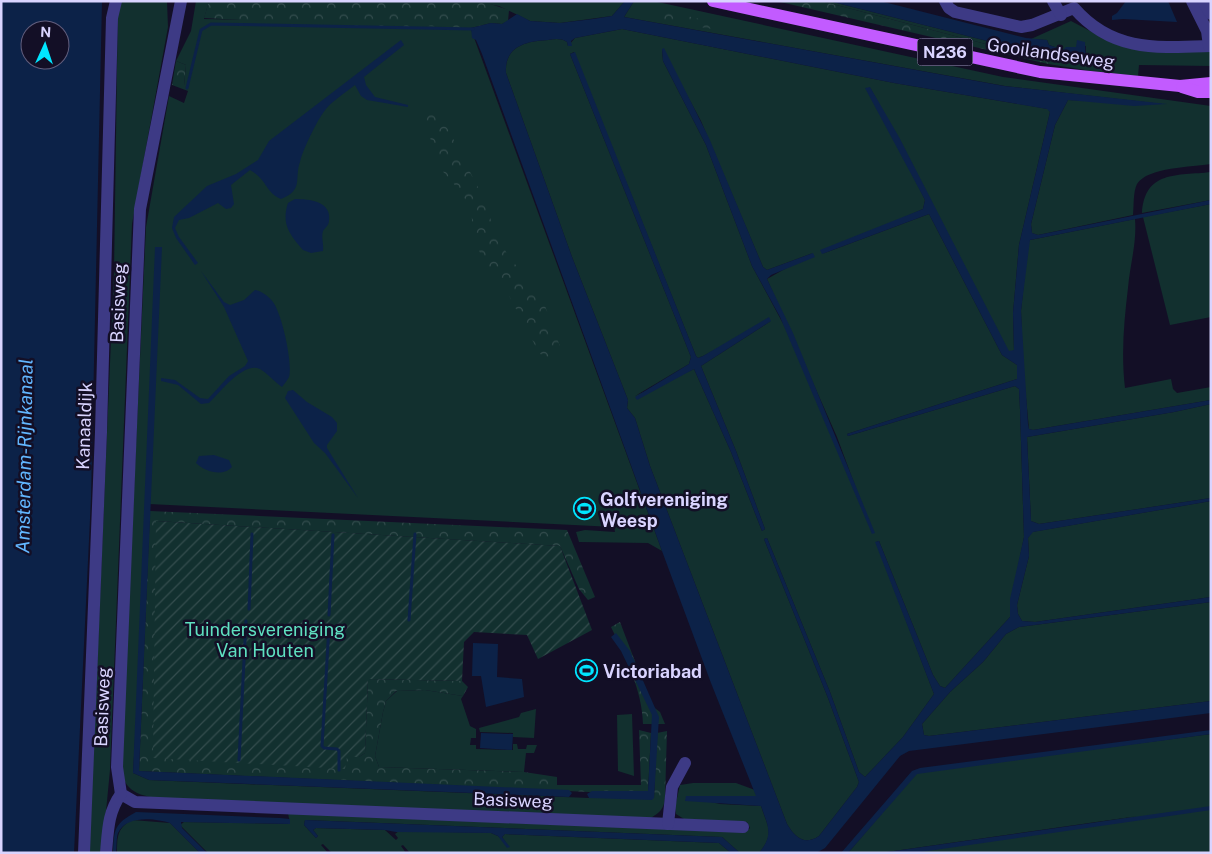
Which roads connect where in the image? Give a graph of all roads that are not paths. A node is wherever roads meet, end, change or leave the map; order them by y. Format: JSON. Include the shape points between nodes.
{"nodes":[{"id":1,"x":116,"y":1,"type":"edge"},
{"id":2,"x":181,"y":1,"type":"edge"},
{"id":3,"x":713,"y":1,"type":"edge"},
{"id":4,"x":945,"y":1,"type":"edge"},
{"id":5,"x":1053,"y":1,"type":"edge"},
{"id":6,"x":1192,"y":1,"type":"edge"},
{"id":7,"x":1204,"y":1,"type":"edge"},
{"id":8,"x":1072,"y":5,"type":"edge"},
{"id":9,"x":1211,"y":14,"type":"edge"},
{"id":10,"x":1060,"y":15,"type":"junction"},
{"id":11,"x":1210,"y":46,"type":"edge"},
{"id":12,"x":1211,"y":83,"type":"edge"},
{"id":13,"x":1180,"y":86,"type":"junction"},
{"id":14,"x":1211,"y":92,"type":"edge"},
{"id":15,"x":685,"y":763,"type":"dead end"},
{"id":16,"x":121,"y":794,"type":"junction"},
{"id":17,"x":668,"y":824,"type":"junction"},
{"id":18,"x":744,"y":827,"type":"dead end"},
{"id":19,"x":84,"y":853,"type":"edge"},
{"id":20,"x":106,"y":853,"type":"edge"}],
"edges":[{"from":1,"to":19,"type":"street","name":"Kanaaldijk","via":[[112,18],[101,432]]},
{"from":2,"to":16,"type":"street","name":"Basisweg","via":[[140,209],[117,767]]},
{"from":3,"to":13,"type":"main road","name":"Gooilandseweg","number":"N236","via":[[1040,72]]},
{"from":4,"to":10,"type":"street","via":[[955,12],[1021,27]]},
{"from":5,"to":10,"type":"street"},
{"from":6,"to":11,"type":"street","via":[[1208,31]]},
{"from":7,"to":9,"type":"street"},
{"from":8,"to":10,"type":"street"},
{"from":8,"to":11,"type":"street","via":[[1086,22],[1101,33],[1126,43],[1154,47]]},
{"from":12,"to":13,"type":"main road","name":"Gooilandseweg","number":"N236"},
{"from":13,"to":14,"type":"main road","name":"Gooilandseweg","number":"N236"},
{"from":15,"to":17,"type":"street","via":[[672,788]]},
{"from":16,"to":17,"type":"street","name":"Basisweg","via":[[135,802]]},
{"from":16,"to":20,"type":"street","via":[[109,818]]},
{"from":17,"to":18,"type":"street","name":"Basisweg"}]}
